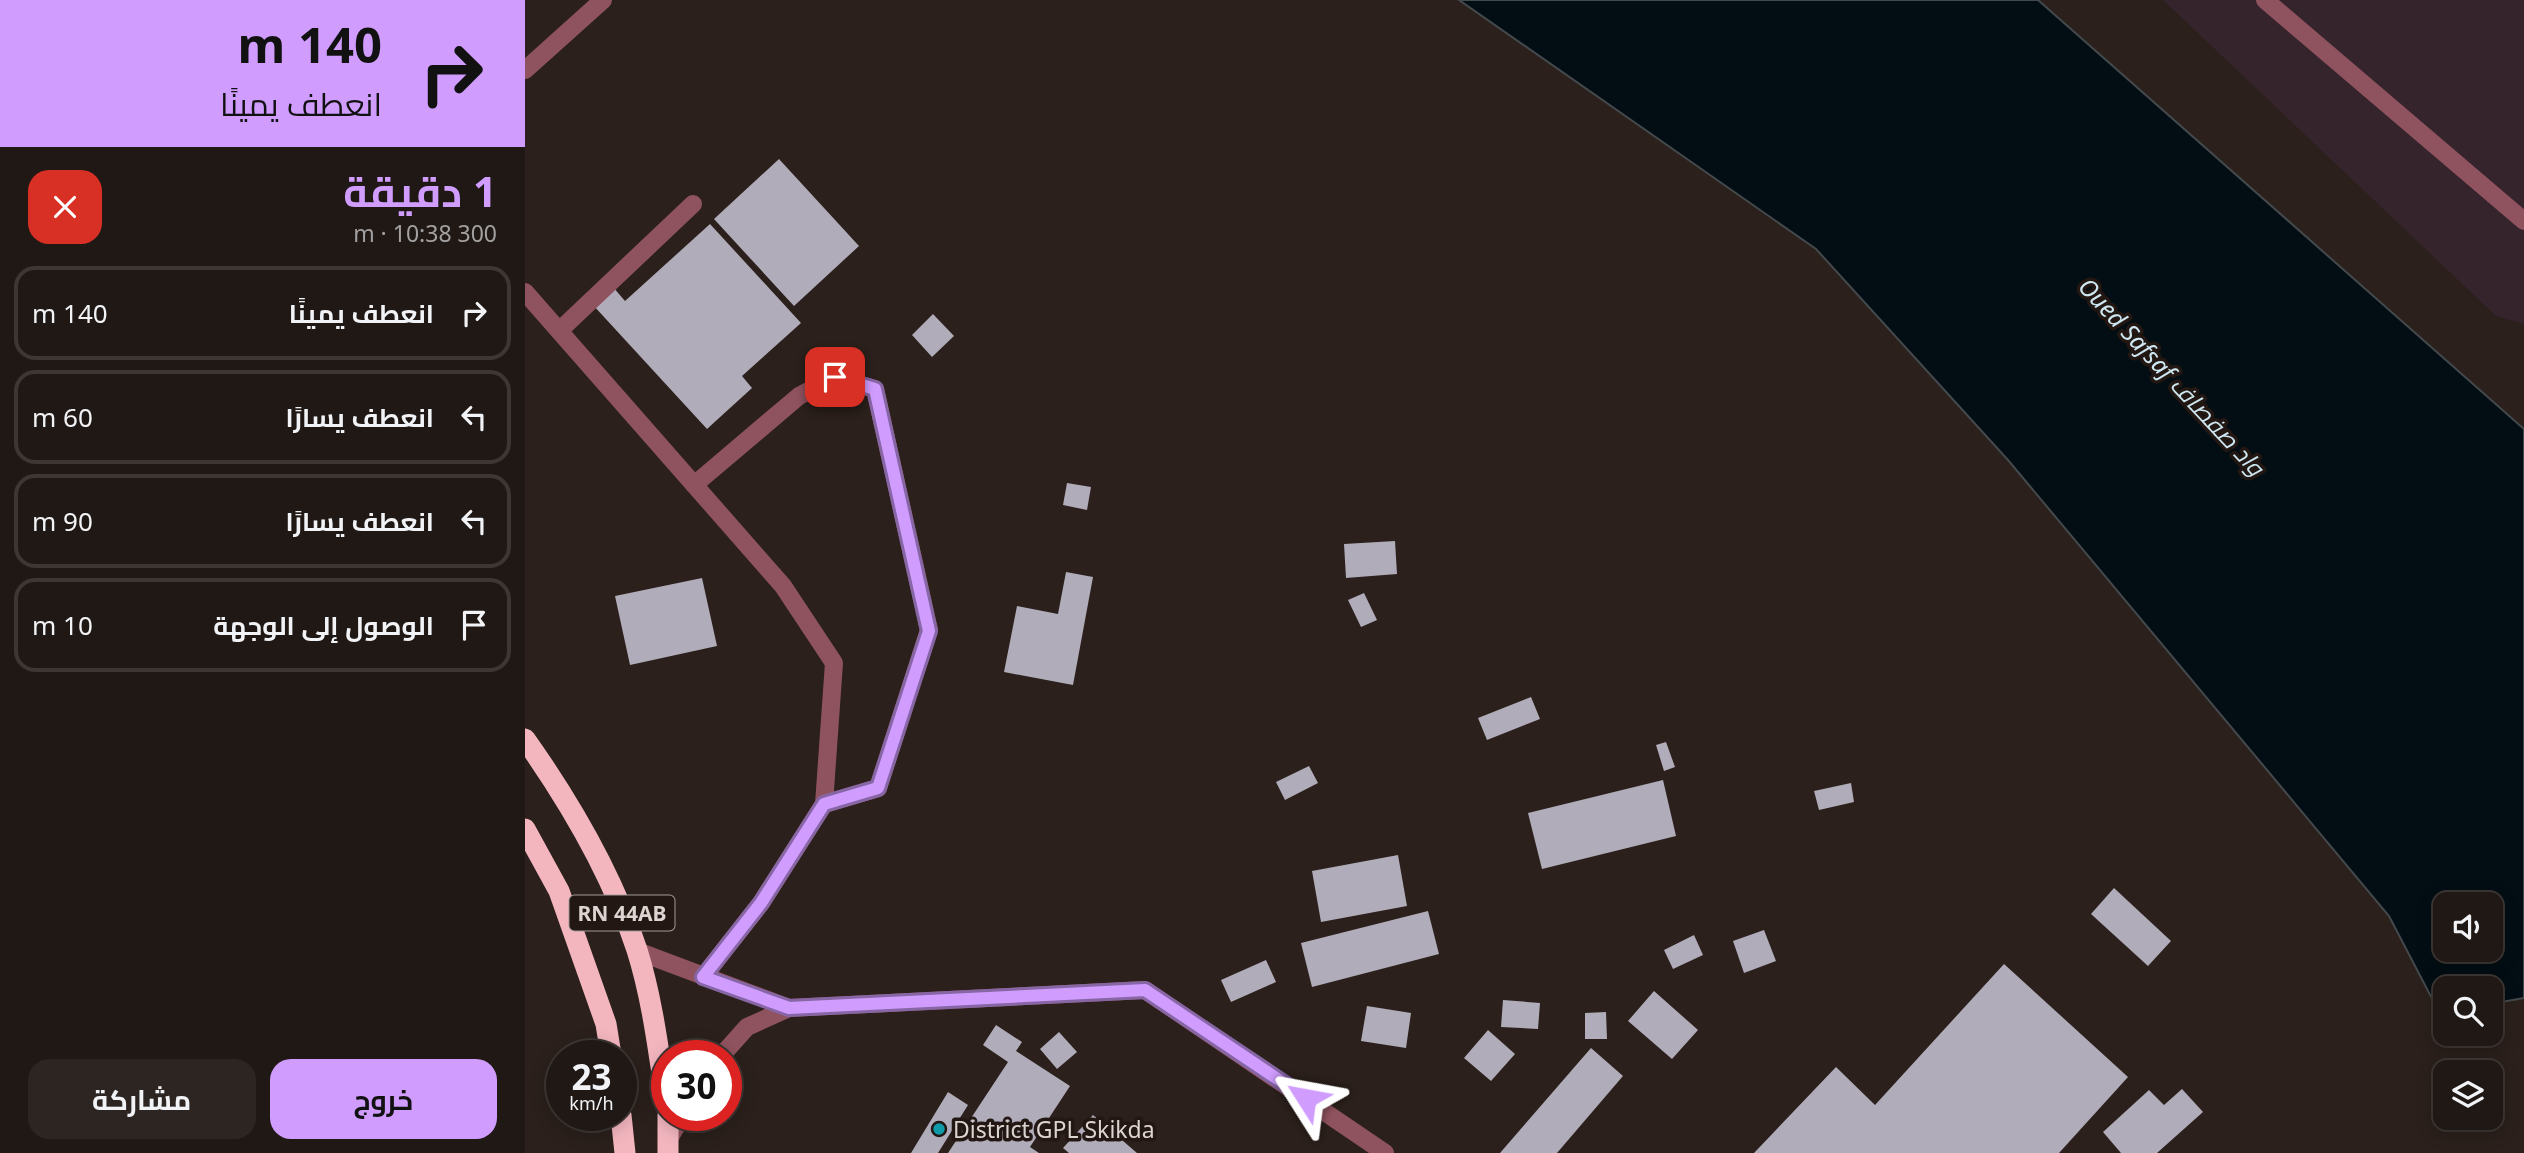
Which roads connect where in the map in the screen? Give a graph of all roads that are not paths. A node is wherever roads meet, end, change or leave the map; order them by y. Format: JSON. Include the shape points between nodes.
{"nodes":[{"id":1,"x":603,"y":0,"type":"edge"},
{"id":2,"x":2265,"y":0,"type":"edge"},
{"id":3,"x":525,"y":70,"type":"edge"},
{"id":4,"x":693,"y":204,"type":"dead end"},
{"id":5,"x":2524,"y":221,"type":"edge"},
{"id":6,"x":525,"y":292,"type":"edge"},
{"id":7,"x":559,"y":331,"type":"junction"},
{"id":8,"x":694,"y":485,"type":"junction"},
{"id":9,"x":525,"y":739,"type":"edge"},
{"id":10,"x":824,"y":804,"type":"junction"},
{"id":11,"x":525,"y":828,"type":"edge"},
{"id":12,"x":637,"y":951,"type":"junction"},
{"id":13,"x":703,"y":977,"type":"junction"},
{"id":14,"x":789,"y":1008,"type":"junction"},
{"id":15,"x":609,"y":1040,"type":"edge"},
{"id":16,"x":656,"y":1040,"type":"edge"},
{"id":17,"x":735,"y":1040,"type":"edge"},
{"id":18,"x":624,"y":1131,"type":"edge"},
{"id":19,"x":676,"y":1131,"type":"edge"},
{"id":20,"x":668,"y":1147,"type":"edge"},
{"id":21,"x":625,"y":1153,"type":"edge"},
{"id":22,"x":1385,"y":1153,"type":"edge"}],
"edges":[{"from":1,"to":3,"type":"street"},
{"from":2,"to":5,"type":"street"},
{"from":4,"to":7,"type":"street"},
{"from":6,"to":7,"type":"street"},
{"from":7,"to":8,"type":"street"},
{"from":8,"to":10,"type":"street","via":[[783,586],[834,663]]},
{"from":8,"to":10,"type":"street","via":[[811,389],[835,377],[875,389],[929,631],[878,788]]},
{"from":9,"to":12,"type":"highway","number":"RN 44AB","via":[[557,784],[604,870]]},
{"from":10,"to":13,"type":"street","via":[[761,903]]},
{"from":11,"to":15,"type":"highway","number":"RN 44AB","via":[[559,891]]},
{"from":12,"to":13,"type":"street"},
{"from":12,"to":16,"type":"highway","number":"RN 44AB"},
{"from":13,"to":14,"type":"street"},
{"from":14,"to":17,"type":"street","via":[[747,1027]]},
{"from":14,"to":22,"type":"street","via":[[1145,990]]},
{"from":18,"to":21,"type":"highway"},
{"from":19,"to":20,"type":"street"}]}
